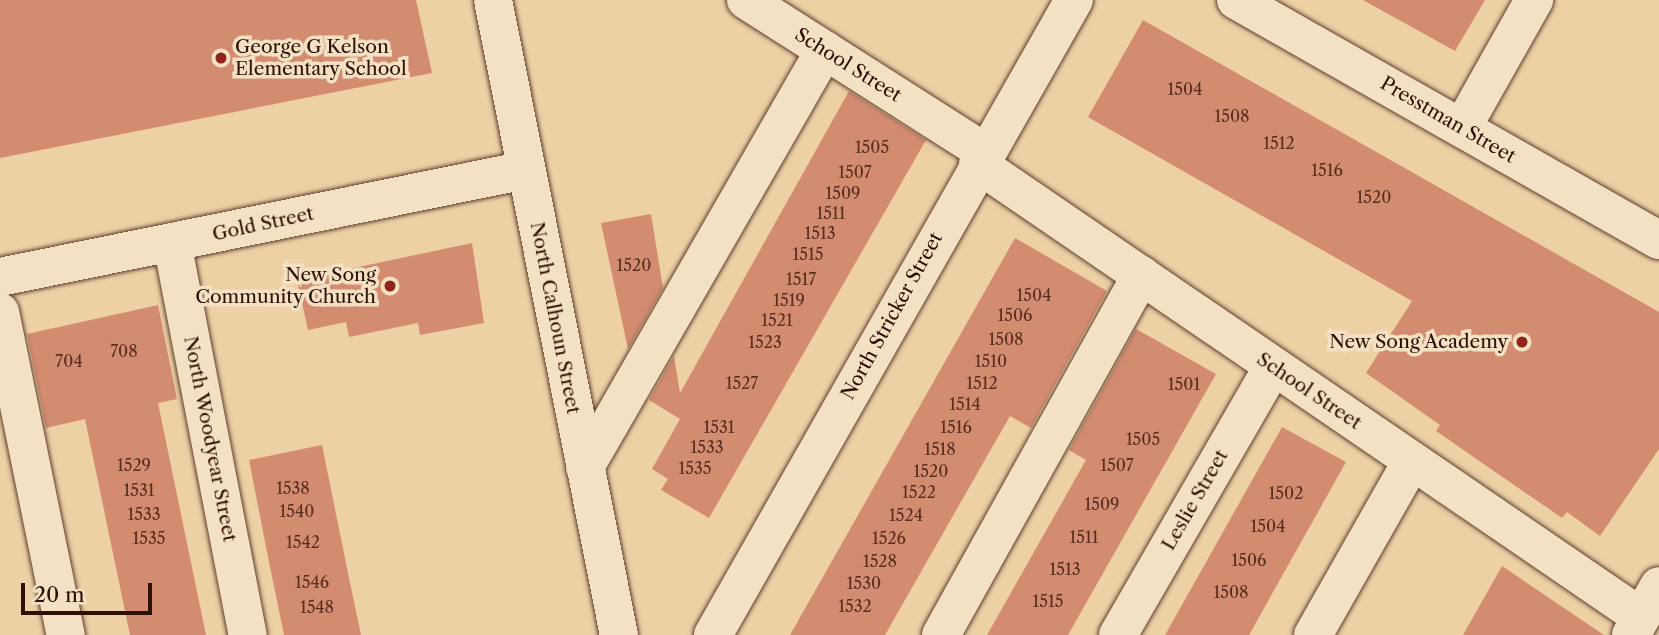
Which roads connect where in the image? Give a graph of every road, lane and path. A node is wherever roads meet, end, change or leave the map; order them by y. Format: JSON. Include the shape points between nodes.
{"nodes":[{"id":1,"x":493,"y":0,"type":"edge"},
{"id":2,"x":746,"y":0,"type":"edge"},
{"id":3,"x":1074,"y":0,"type":"edge"},
{"id":4,"x":1236,"y":0,"type":"edge"},
{"id":5,"x":1534,"y":0,"type":"edge"},
{"id":6,"x":825,"y":50,"type":"junction"},
{"id":7,"x":1462,"y":128,"type":"junction"},
{"id":8,"x":981,"y":158,"type":"junction"},
{"id":9,"x":526,"y":170,"type":"junction"},
{"id":10,"x":1659,"y":240,"type":"edge"},
{"id":11,"x":172,"y":242,"type":"junction"},
{"id":12,"x":1141,"y":275,"type":"junction"},
{"id":13,"x":0,"y":277,"type":"edge"},
{"id":14,"x":0,"y":312,"type":"edge"},
{"id":15,"x":1273,"y":366,"type":"junction"},
{"id":16,"x":1412,"y":461,"type":"junction"},
{"id":17,"x":585,"y":467,"type":"junction"},
{"id":18,"x":1644,"y":613,"type":"edge"},
{"id":19,"x":66,"y":635,"type":"edge"},
{"id":20,"x":248,"y":635,"type":"edge"},
{"id":21,"x":619,"y":635,"type":"edge"},
{"id":22,"x":713,"y":635,"type":"edge"},
{"id":23,"x":941,"y":635,"type":"edge"},
{"id":24,"x":1118,"y":635,"type":"edge"},
{"id":25,"x":1313,"y":635,"type":"edge"}],
"edges":[{"from":1,"to":9,"type":"street","name":"North Calhoun Street"},
{"from":2,"to":6,"type":"street","name":"School Street"},
{"from":3,"to":8,"type":"street","name":"North Stricker Street"},
{"from":4,"to":7,"type":"street","name":"Presstman Street"},
{"from":5,"to":7,"type":"street"},
{"from":6,"to":8,"type":"street","name":"School Street"},
{"from":6,"to":17,"type":"street"},
{"from":7,"to":10,"type":"street","name":"Presstman Street"},
{"from":8,"to":12,"type":"street","name":"School Street"},
{"from":8,"to":22,"type":"street","name":"North Stricker Street"},
{"from":9,"to":11,"type":"street","name":"Gold Street"},
{"from":9,"to":17,"type":"street","name":"North Calhoun Street"},
{"from":11,"to":13,"type":"street","name":"Gold Street"},
{"from":11,"to":20,"type":"street","name":"North Woodyear Street"},
{"from":12,"to":15,"type":"street","name":"School Street"},
{"from":12,"to":23,"type":"street"},
{"from":14,"to":19,"type":"street"},
{"from":15,"to":16,"type":"street","name":"School Street"},
{"from":15,"to":24,"type":"street","name":"Leslie Street"},
{"from":16,"to":18,"type":"street","name":"School Street"},
{"from":16,"to":25,"type":"street"},
{"from":17,"to":21,"type":"street","name":"North Calhoun Street"}]}
